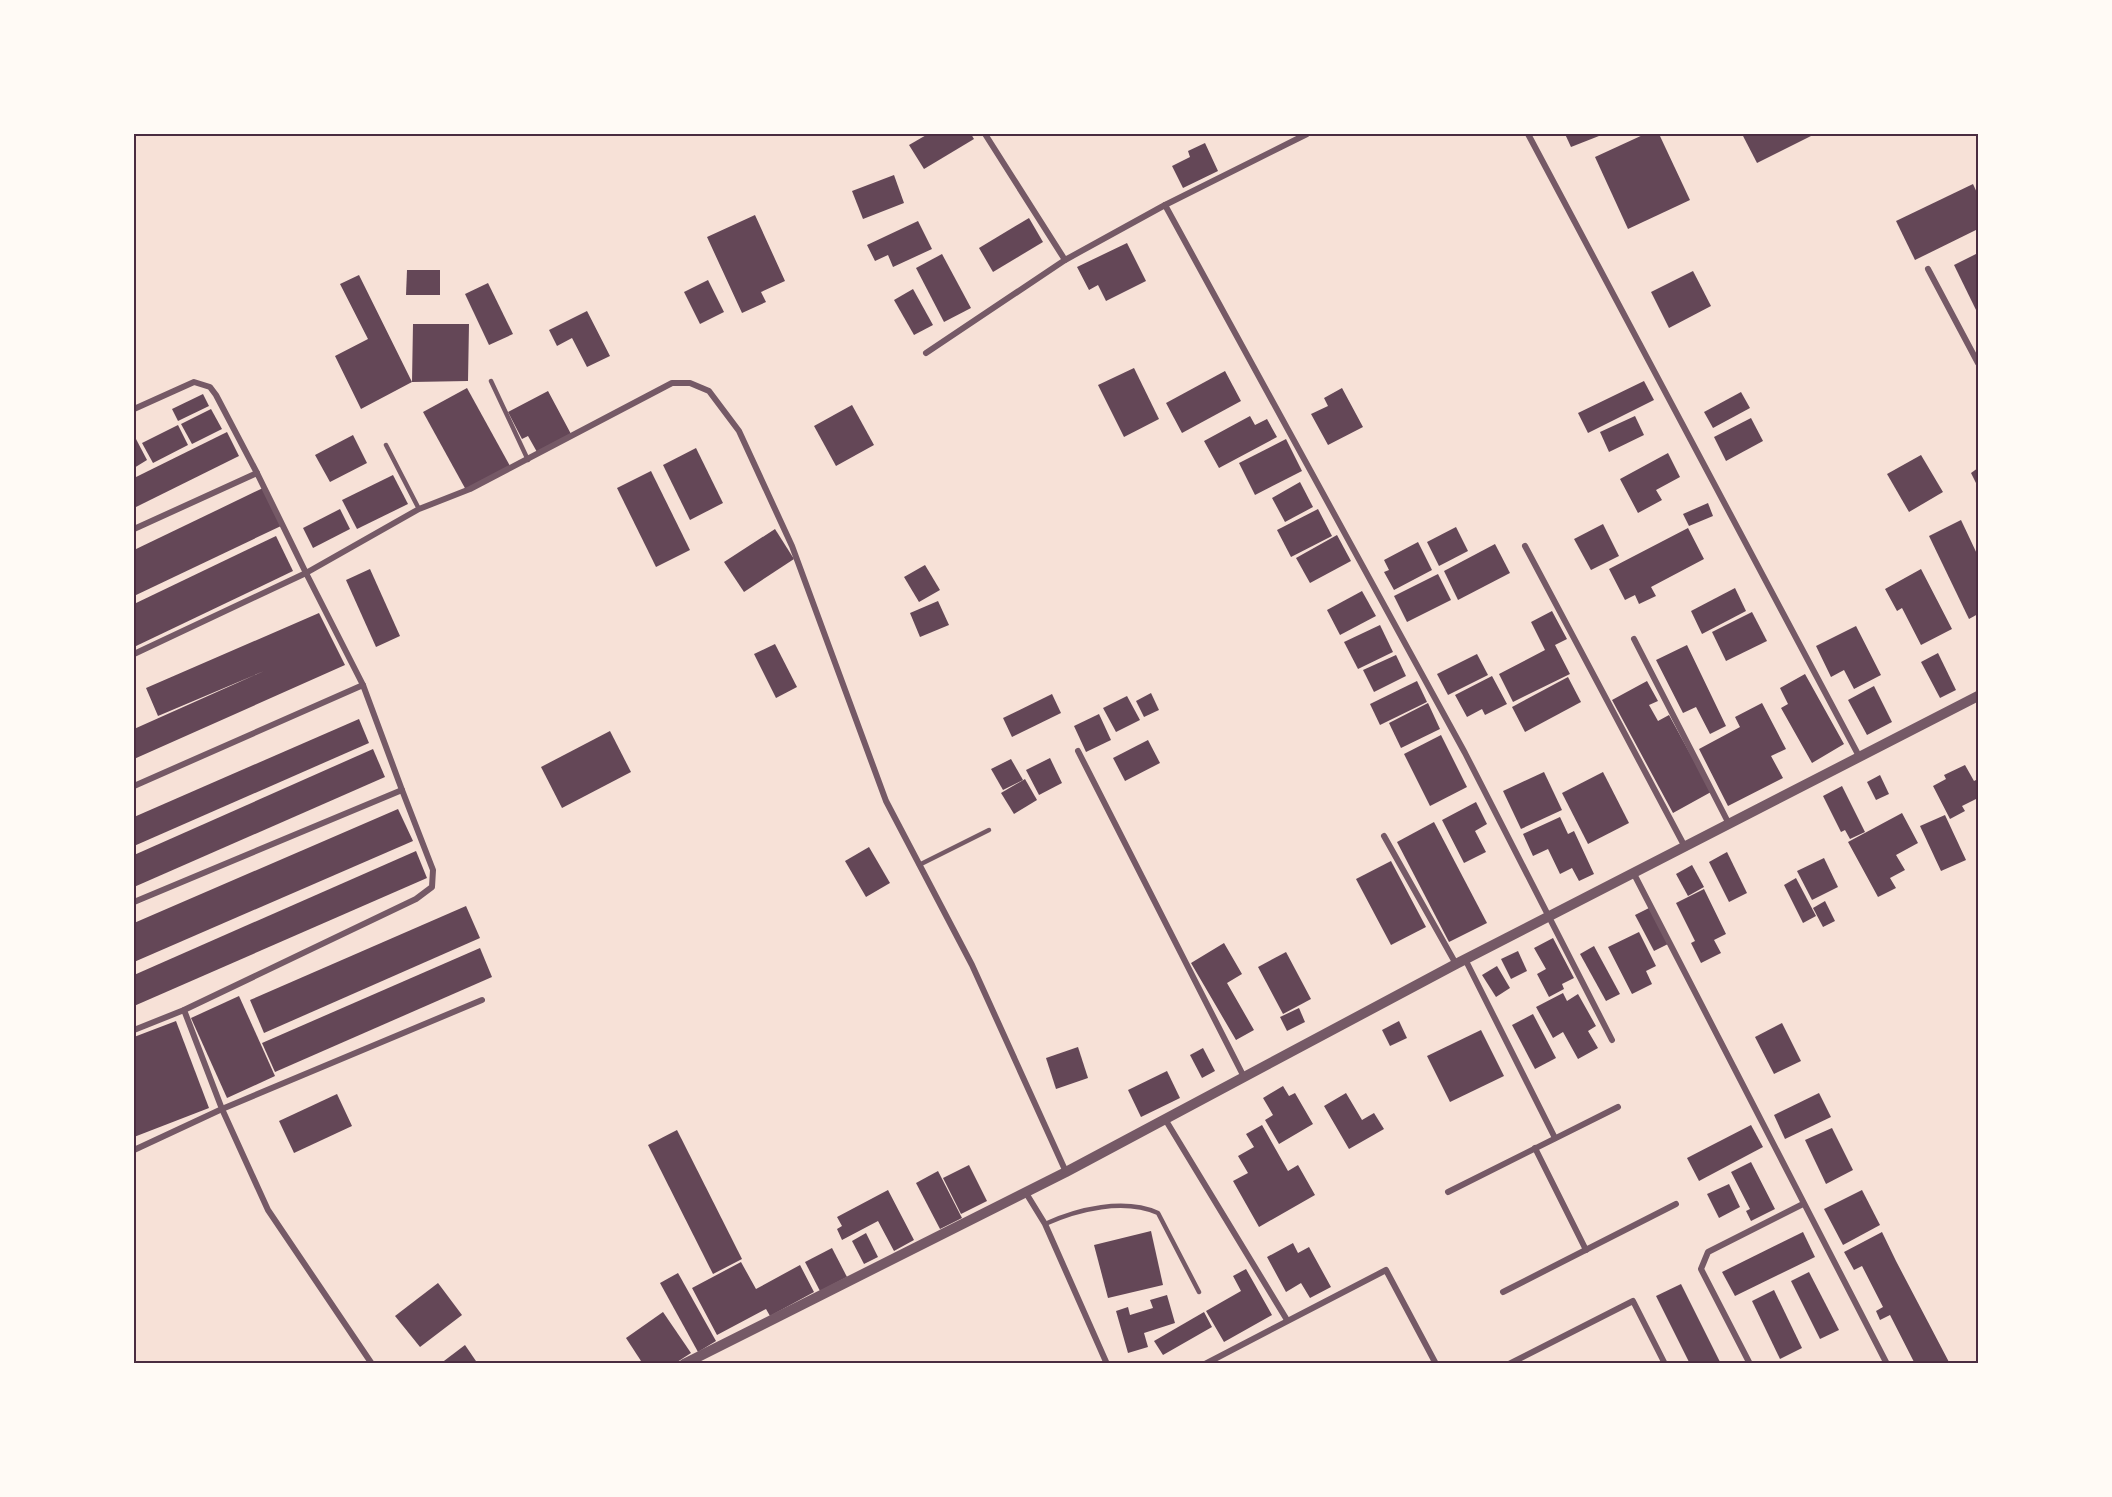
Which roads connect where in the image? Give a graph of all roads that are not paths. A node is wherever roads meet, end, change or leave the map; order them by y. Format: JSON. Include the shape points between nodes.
{"nodes":[{"id":1,"x":985,"y":134,"type":"edge"},
{"id":2,"x":1307,"y":134,"type":"edge"},
{"id":3,"x":1528,"y":134,"type":"edge"},
{"id":4,"x":1164,"y":205,"type":"junction"},
{"id":5,"x":1065,"y":260,"type":"junction"},
{"id":6,"x":1928,"y":268,"type":"dead end"},
{"id":7,"x":926,"y":353,"type":"dead end"},
{"id":8,"x":1978,"y":363,"type":"edge"},
{"id":9,"x":491,"y":381,"type":"dead end"},
{"id":10,"x":134,"y":409,"type":"edge"},
{"id":11,"x":386,"y":445,"type":"dead end"},
{"id":12,"x":528,"y":460,"type":"junction"},
{"id":13,"x":257,"y":473,"type":"junction"},
{"id":14,"x":419,"y":509,"type":"junction"},
{"id":15,"x":134,"y":529,"type":"edge"},
{"id":16,"x":1525,"y":546,"type":"dead end"},
{"id":17,"x":306,"y":573,"type":"junction"},
{"id":18,"x":1634,"y":639,"type":"dead end"},
{"id":19,"x":134,"y":654,"type":"edge"},
{"id":20,"x":363,"y":685,"type":"junction"},
{"id":21,"x":1978,"y":696,"type":"edge"},
{"id":22,"x":1078,"y":751,"type":"dead end"},
{"id":23,"x":1860,"y":759,"type":"junction"},
{"id":24,"x":134,"y":786,"type":"edge"},
{"id":25,"x":402,"y":790,"type":"junction"},
{"id":26,"x":1729,"y":824,"type":"junction"},
{"id":27,"x":989,"y":830,"type":"dead end"},
{"id":28,"x":1384,"y":836,"type":"dead end"},
{"id":29,"x":1685,"y":847,"type":"junction"},
{"id":30,"x":920,"y":865,"type":"junction"},
{"id":31,"x":1634,"y":874,"type":"junction"},
{"id":32,"x":134,"y":903,"type":"edge"},
{"id":33,"x":1550,"y":915,"type":"junction"},
{"id":34,"x":1460,"y":962,"type":"junction"},
{"id":35,"x":482,"y":1000,"type":"dead end"},
{"id":36,"x":184,"y":1010,"type":"junction"},
{"id":37,"x":134,"y":1030,"type":"edge"},
{"id":38,"x":1612,"y":1040,"type":"dead end"},
{"id":39,"x":1244,"y":1077,"type":"junction"},
{"id":40,"x":1618,"y":1107,"type":"dead end"},
{"id":41,"x":222,"y":1109,"type":"junction"},
{"id":42,"x":1165,"y":1119,"type":"junction"},
{"id":43,"x":1555,"y":1138,"type":"junction"},
{"id":44,"x":1535,"y":1148,"type":"junction"},
{"id":45,"x":134,"y":1150,"type":"edge"},
{"id":46,"x":1066,"y":1172,"type":"junction"},
{"id":47,"x":1448,"y":1192,"type":"dead end"},
{"id":48,"x":1026,"y":1193,"type":"junction"},
{"id":49,"x":1676,"y":1204,"type":"dead end"},
{"id":50,"x":1803,"y":1204,"type":"junction"},
{"id":51,"x":1045,"y":1224,"type":"junction"},
{"id":52,"x":1586,"y":1250,"type":"junction"},
{"id":53,"x":1199,"y":1292,"type":"dead end"},
{"id":54,"x":1503,"y":1292,"type":"dead end"},
{"id":55,"x":1287,"y":1320,"type":"junction"},
{"id":56,"x":372,"y":1364,"type":"edge"},
{"id":57,"x":684,"y":1364,"type":"edge"},
{"id":58,"x":1107,"y":1364,"type":"edge"},
{"id":59,"x":1205,"y":1364,"type":"edge"},
{"id":60,"x":1436,"y":1364,"type":"edge"},
{"id":61,"x":1509,"y":1364,"type":"edge"},
{"id":62,"x":1665,"y":1364,"type":"edge"},
{"id":63,"x":1750,"y":1364,"type":"edge"},
{"id":64,"x":1887,"y":1364,"type":"edge"}],
"edges":[{"from":1,"to":5,"type":"street"},
{"from":2,"to":4,"type":"street"},
{"from":3,"to":23,"type":"street"},
{"from":4,"to":5,"type":"street"},
{"from":4,"to":33,"type":"street"},
{"from":5,"to":7,"type":"street"},
{"from":6,"to":8,"type":"street"},
{"from":9,"to":12,"type":"lane"},
{"from":10,"to":13,"type":"street","via":[[194,382],[210,387]]},
{"from":11,"to":14,"type":"lane"},
{"from":12,"to":14,"type":"street"},
{"from":12,"to":30,"type":"street","via":[[672,383],[690,383],[709,391],[739,431],[792,546],[886,801]]},
{"from":13,"to":15,"type":"street"},
{"from":13,"to":17,"type":"street"},
{"from":14,"to":17,"type":"street"},
{"from":16,"to":29,"type":"street"},
{"from":17,"to":19,"type":"street"},
{"from":17,"to":20,"type":"street"},
{"from":18,"to":26,"type":"street"},
{"from":20,"to":24,"type":"street"},
{"from":20,"to":25,"type":"street"},
{"from":21,"to":23,"type":"street"},
{"from":22,"to":39,"type":"street"},
{"from":23,"to":26,"type":"street"},
{"from":25,"to":32,"type":"street"},
{"from":25,"to":36,"type":"street","via":[[433,870],[432,888]]},
{"from":26,"to":29,"type":"street"},
{"from":27,"to":30,"type":"lane"},
{"from":28,"to":34,"type":"street"},
{"from":29,"to":31,"type":"street"},
{"from":30,"to":46,"type":"street","via":[[972,965]]},
{"from":31,"to":33,"type":"street"},
{"from":31,"to":50,"type":"street"},
{"from":33,"to":34,"type":"street"},
{"from":33,"to":38,"type":"street"},
{"from":34,"to":39,"type":"street"},
{"from":34,"to":43,"type":"street"},
{"from":35,"to":41,"type":"street"},
{"from":36,"to":37,"type":"street"},
{"from":36,"to":41,"type":"street"},
{"from":39,"to":42,"type":"street"},
{"from":40,"to":43,"type":"street"},
{"from":41,"to":45,"type":"street"},
{"from":41,"to":56,"type":"street","via":[[268,1210]]},
{"from":42,"to":46,"type":"street"},
{"from":42,"to":55,"type":"street"},
{"from":43,"to":44,"type":"street"},
{"from":44,"to":47,"type":"street"},
{"from":44,"to":52,"type":"street"},
{"from":46,"to":48,"type":"street"},
{"from":48,"to":51,"type":"street"},
{"from":48,"to":57,"type":"street"},
{"from":49,"to":52,"type":"street"},
{"from":50,"to":63,"type":"street","via":[[1708,1252],[1702,1262],[1701,1269]]},
{"from":50,"to":64,"type":"street"},
{"from":51,"to":53,"type":"lane","via":[[1060,1217],[1126,1204],[1158,1212]]},
{"from":51,"to":58,"type":"street"},
{"from":52,"to":54,"type":"street"},
{"from":55,"to":59,"type":"street"},
{"from":55,"to":60,"type":"street","via":[[1386,1270]]},
{"from":61,"to":62,"type":"street","via":[[1633,1301]]}]}
